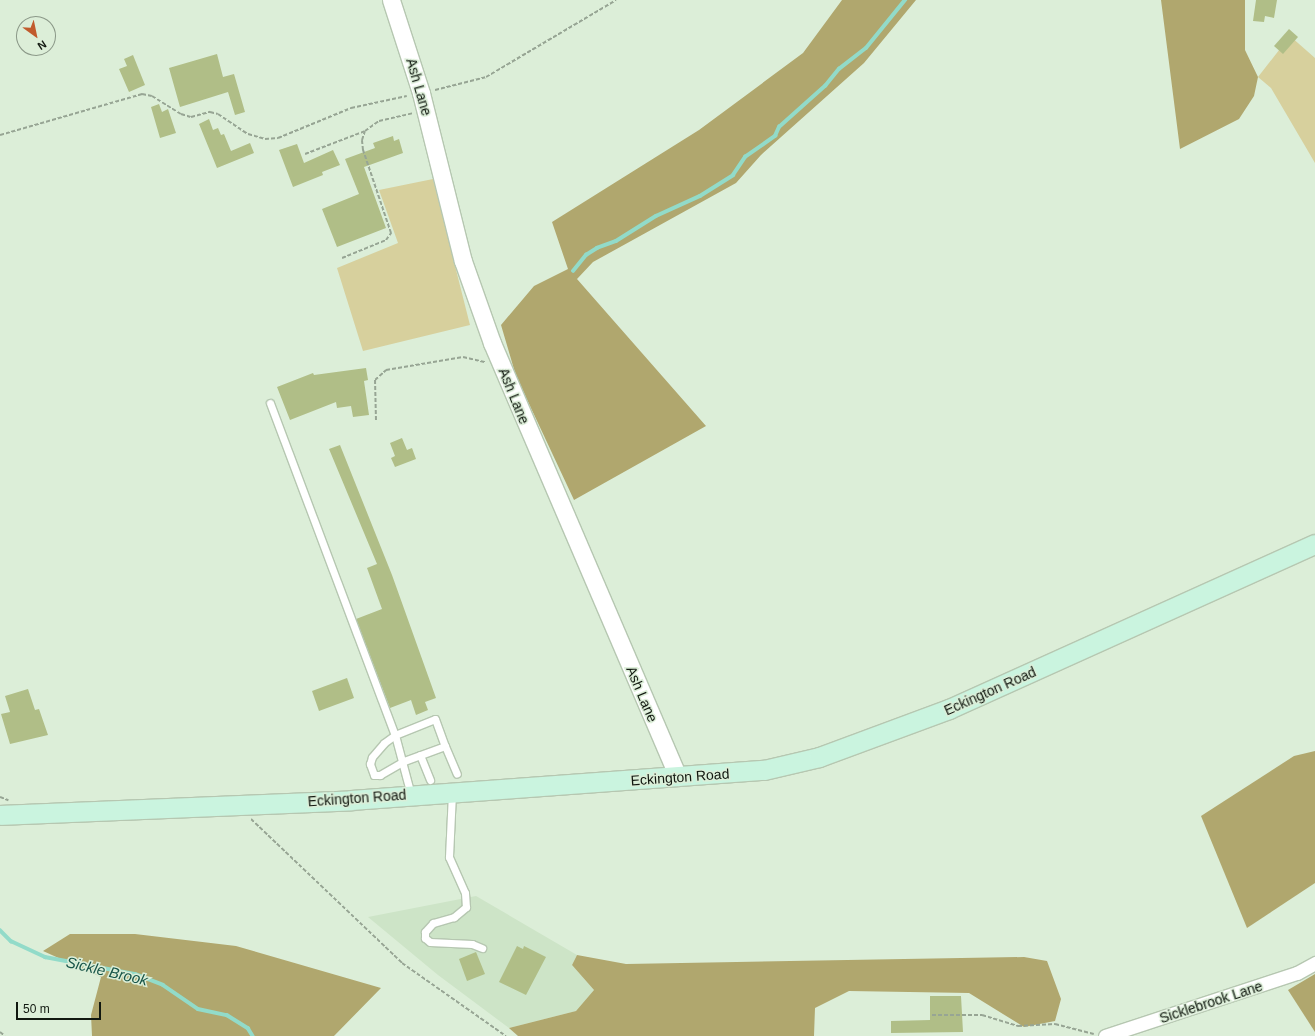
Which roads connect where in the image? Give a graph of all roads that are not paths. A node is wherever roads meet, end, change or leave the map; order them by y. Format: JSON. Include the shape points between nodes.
{"nodes":[{"id":1,"x":390,"y":0,"type":"edge"},
{"id":2,"x":270,"y":404,"type":"dead end"},
{"id":3,"x":1315,"y":544,"type":"edge"},
{"id":4,"x":395,"y":735,"type":"junction"},
{"id":5,"x":445,"y":746,"type":"junction"},
{"id":6,"x":420,"y":755,"type":"junction"},
{"id":7,"x":404,"y":761,"type":"junction"},
{"id":8,"x":457,"y":774,"type":"dead end"},
{"id":9,"x":678,"y":778,"type":"junction"},
{"id":10,"x":430,"y":780,"type":"dead end"},
{"id":11,"x":452,"y":792,"type":"junction"},
{"id":12,"x":411,"y":795,"type":"junction"},
{"id":13,"x":0,"y":815,"type":"edge"},
{"id":14,"x":482,"y":948,"type":"dead end"},
{"id":15,"x":1315,"y":963,"type":"edge"},
{"id":16,"x":1105,"y":1036,"type":"edge"}],
"edges":[{"from":1,"to":9,"type":"street","name":"Ash Lane","via":[[426,110],[459,248],[502,367]]},
{"from":2,"to":4,"type":"lane"},
{"from":3,"to":9,"type":"main road","name":"Eckington Road","via":[[950,709],[880,736],[819,757],[764,770]]},
{"from":4,"to":5,"type":"lane","via":[[435,718]]},
{"from":4,"to":7,"type":"lane"},
{"from":4,"to":7,"type":"lane","via":[[372,757],[371,772],[374,776],[380,775]]},
{"from":5,"to":6,"type":"lane"},
{"from":5,"to":8,"type":"lane"},
{"from":6,"to":7,"type":"lane"},
{"from":6,"to":10,"type":"lane"},
{"from":7,"to":12,"type":"lane"},
{"from":9,"to":11,"type":"main road","name":"Eckington Road"},
{"from":11,"to":12,"type":"main road","name":"Eckington Road"},
{"from":11,"to":14,"type":"lane","via":[[449,857],[465,893],[466,907],[454,917],[432,924],[425,932],[425,938],[430,942],[472,944]]},
{"from":12,"to":13,"type":"main road","name":"Eckington Road"},
{"from":15,"to":16,"type":"street","name":"Sicklebrook Lane","via":[[1297,973]]}]}
